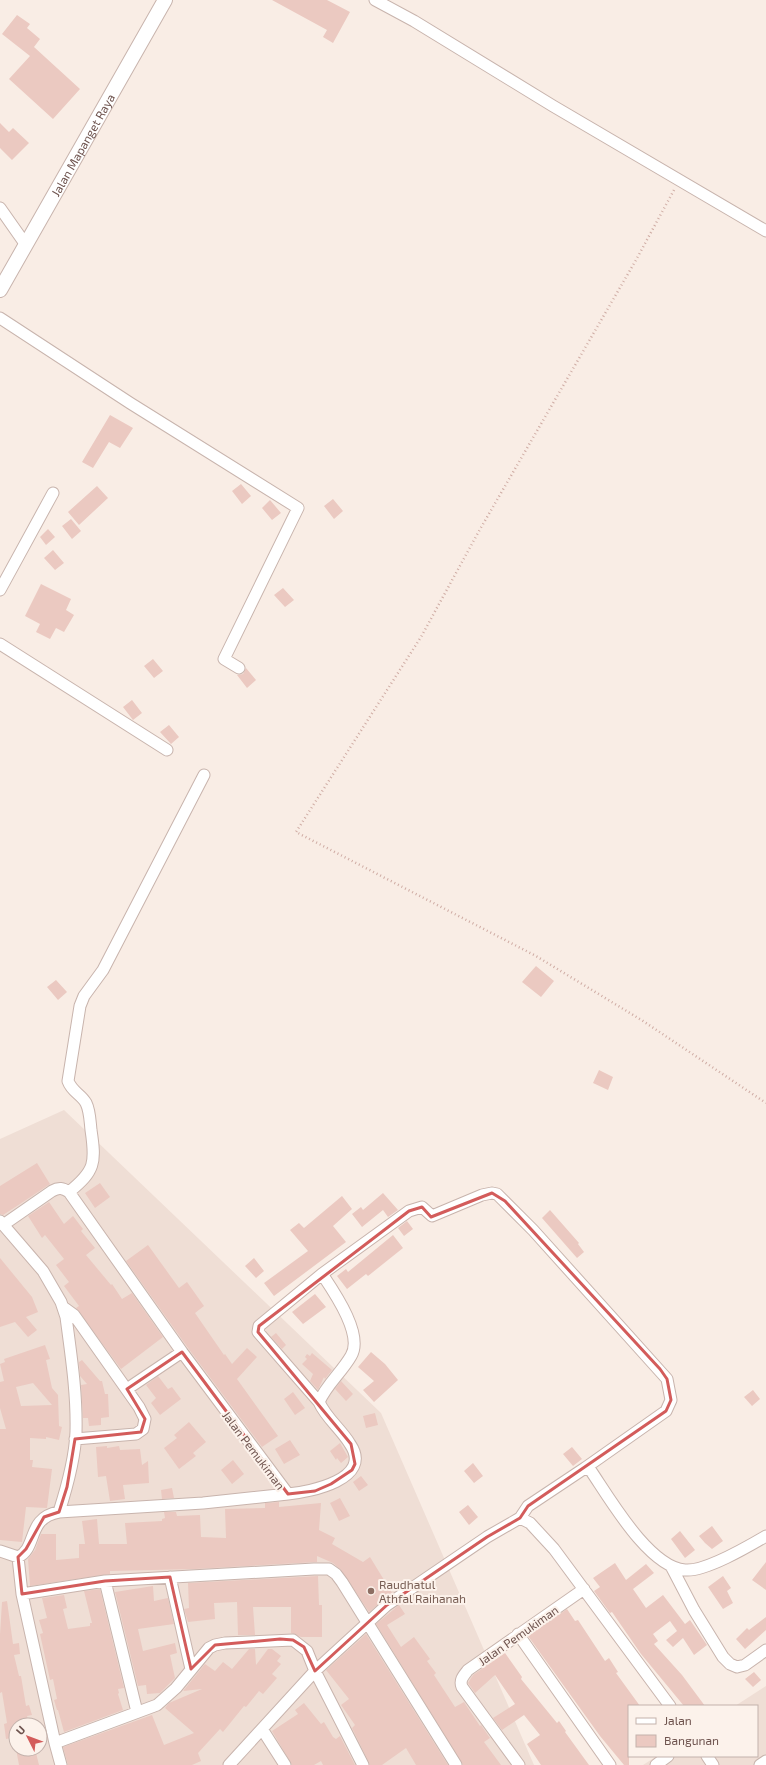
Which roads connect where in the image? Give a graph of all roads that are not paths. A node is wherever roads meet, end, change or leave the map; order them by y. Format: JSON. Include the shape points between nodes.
{"nodes":[{"id":1,"x":165,"y":0,"type":"edge"},
{"id":2,"x":378,"y":1,"type":"edge"},
{"id":3,"x":0,"y":208,"type":"edge"},
{"id":4,"x":766,"y":231,"type":"edge"},
{"id":5,"x":26,"y":245,"type":"junction"},
{"id":6,"x":0,"y":290,"type":"edge"},
{"id":7,"x":0,"y":318,"type":"edge"},
{"id":8,"x":53,"y":493,"type":"dead end"},
{"id":9,"x":0,"y":590,"type":"edge"},
{"id":10,"x":0,"y":644,"type":"edge"},
{"id":11,"x":239,"y":668,"type":"dead end"},
{"id":12,"x":167,"y":750,"type":"dead end"},
{"id":13,"x":204,"y":775,"type":"dead end"},
{"id":14,"x":69,"y":1192,"type":"junction"},
{"id":15,"x":1,"y":1223,"type":"edge"},
{"id":16,"x":322,"y":1274,"type":"junction"},
{"id":17,"x":63,"y":1307,"type":"junction"},
{"id":18,"x":182,"y":1352,"type":"junction"},
{"id":19,"x":127,"y":1389,"type":"junction"},
{"id":20,"x":319,"y":1402,"type":"junction"},
{"id":21,"x":75,"y":1440,"type":"junction"},
{"id":22,"x":586,"y":1468,"type":"junction"},
{"id":23,"x":288,"y":1494,"type":"junction"},
{"id":24,"x":59,"y":1512,"type":"junction"},
{"id":25,"x":520,"y":1518,"type":"junction"},
{"id":26,"x":766,"y":1536,"type":"edge"},
{"id":27,"x":0,"y":1551,"type":"edge"},
{"id":28,"x":18,"y":1558,"type":"junction"},
{"id":29,"x":671,"y":1566,"type":"junction"},
{"id":30,"x":170,"y":1577,"type":"junction"},
{"id":31,"x":105,"y":1581,"type":"junction"},
{"id":32,"x":584,"y":1589,"type":"junction"},
{"id":33,"x":22,"y":1594,"type":"junction"},
{"id":34,"x":367,"y":1622,"type":"junction"},
{"id":35,"x":518,"y":1634,"type":"junction"},
{"id":36,"x":766,"y":1650,"type":"edge"},
{"id":37,"x":191,"y":1669,"type":"junction"},
{"id":38,"x":315,"y":1671,"type":"junction"},
{"id":39,"x":669,"y":1705,"type":"edge"},
{"id":40,"x":137,"y":1712,"type":"junction"},
{"id":41,"x":262,"y":1729,"type":"junction"},
{"id":42,"x":55,"y":1742,"type":"junction"},
{"id":43,"x":667,"y":1757,"type":"edge"},
{"id":44,"x":766,"y":1761,"type":"edge"},
{"id":45,"x":61,"y":1765,"type":"edge"},
{"id":46,"x":230,"y":1765,"type":"edge"},
{"id":47,"x":285,"y":1765,"type":"edge"},
{"id":48,"x":363,"y":1765,"type":"edge"},
{"id":49,"x":456,"y":1765,"type":"edge"},
{"id":50,"x":519,"y":1765,"type":"edge"},
{"id":51,"x":610,"y":1765,"type":"edge"},
{"id":52,"x":656,"y":1765,"type":"edge"},
{"id":53,"x":760,"y":1765,"type":"edge"}],
"edges":[{"from":1,"to":5,"type":"street","name":"Jalan Mapanget Raya"},
{"from":2,"to":4,"type":"street"},
{"from":3,"to":5,"type":"street"},
{"from":5,"to":6,"type":"street","name":"Jalan Mapanget Raya"},
{"from":7,"to":11,"type":"street","via":[[298,508],[224,659]]},
{"from":8,"to":9,"type":"street"},
{"from":10,"to":12,"type":"street"},
{"from":13,"to":14,"type":"street","via":[[104,970],[84,996],[80,1006],[68,1081],[71,1088],[86,1103],[95,1154],[90,1172]]},
{"from":14,"to":15,"type":"street","via":[[57,1188]]},
{"from":14,"to":18,"type":"street","name":"Jalan Pemukiman"},
{"from":15,"to":17,"type":"street","via":[[42,1272]]},
{"from":16,"to":20,"type":"street","via":[[352,1328],[354,1351]]},
{"from":16,"to":20,"type":"street","via":[[263,1321],[258,1332]]},
{"from":16,"to":22,"type":"street","via":[[409,1210],[422,1207],[432,1216],[482,1195],[498,1194],[667,1379],[671,1400],[666,1412]]},
{"from":17,"to":19,"type":"street","via":[[77,1319]]},
{"from":17,"to":21,"type":"street","via":[[76,1408]]},
{"from":18,"to":19,"type":"street"},
{"from":18,"to":23,"type":"street","name":"Jalan Pemukiman"},
{"from":19,"to":21,"type":"street","via":[[145,1419],[141,1432],[126,1436]]},
{"from":20,"to":23,"type":"street","via":[[351,1444],[355,1464],[352,1470],[331,1484],[315,1491]]},
{"from":21,"to":24,"type":"street","via":[[67,1487]]},
{"from":22,"to":25,"type":"street","via":[[528,1506]]},
{"from":22,"to":29,"type":"street","via":[[591,1471],[637,1537]]},
{"from":23,"to":24,"type":"street","name":"Jalan Pemukiman","via":[[203,1503]]},
{"from":24,"to":28,"type":"street","name":"Jalan Pemukiman","via":[[44,1517],[26,1550]]},
{"from":25,"to":32,"type":"street","via":[[541,1533]]},
{"from":25,"to":34,"type":"street","via":[[487,1536],[387,1605]]},
{"from":26,"to":29,"type":"street","via":[[697,1569],[685,1570]]},
{"from":27,"to":28,"type":"street"},
{"from":28,"to":33,"type":"street"},
{"from":29,"to":36,"type":"street","via":[[694,1610],[730,1664],[737,1667],[744,1665]]},
{"from":30,"to":31,"type":"street"},
{"from":30,"to":34,"type":"street","via":[[329,1569],[342,1582]]},
{"from":30,"to":37,"type":"street"},
{"from":31,"to":33,"type":"street"},
{"from":31,"to":40,"type":"street"},
{"from":32,"to":35,"type":"street","name":"Jalan Pemukiman"},
{"from":32,"to":39,"type":"street"},
{"from":33,"to":42,"type":"street"},
{"from":34,"to":38,"type":"street"},
{"from":34,"to":49,"type":"street"},
{"from":35,"to":50,"type":"street","name":"Jalan Pemukiman","via":[[468,1670],[461,1683]]},
{"from":35,"to":51,"type":"street"},
{"from":37,"to":38,"type":"street","via":[[208,1648],[215,1645],[280,1639],[293,1640],[304,1647]]},
{"from":37,"to":40,"type":"street","via":[[165,1699],[157,1705]]},
{"from":38,"to":41,"type":"street"},
{"from":38,"to":48,"type":"street"},
{"from":40,"to":42,"type":"street"},
{"from":41,"to":46,"type":"street"},
{"from":41,"to":47,"type":"street"},
{"from":42,"to":45,"type":"street"},
{"from":43,"to":52,"type":"street"},
{"from":44,"to":53,"type":"street"}]}
